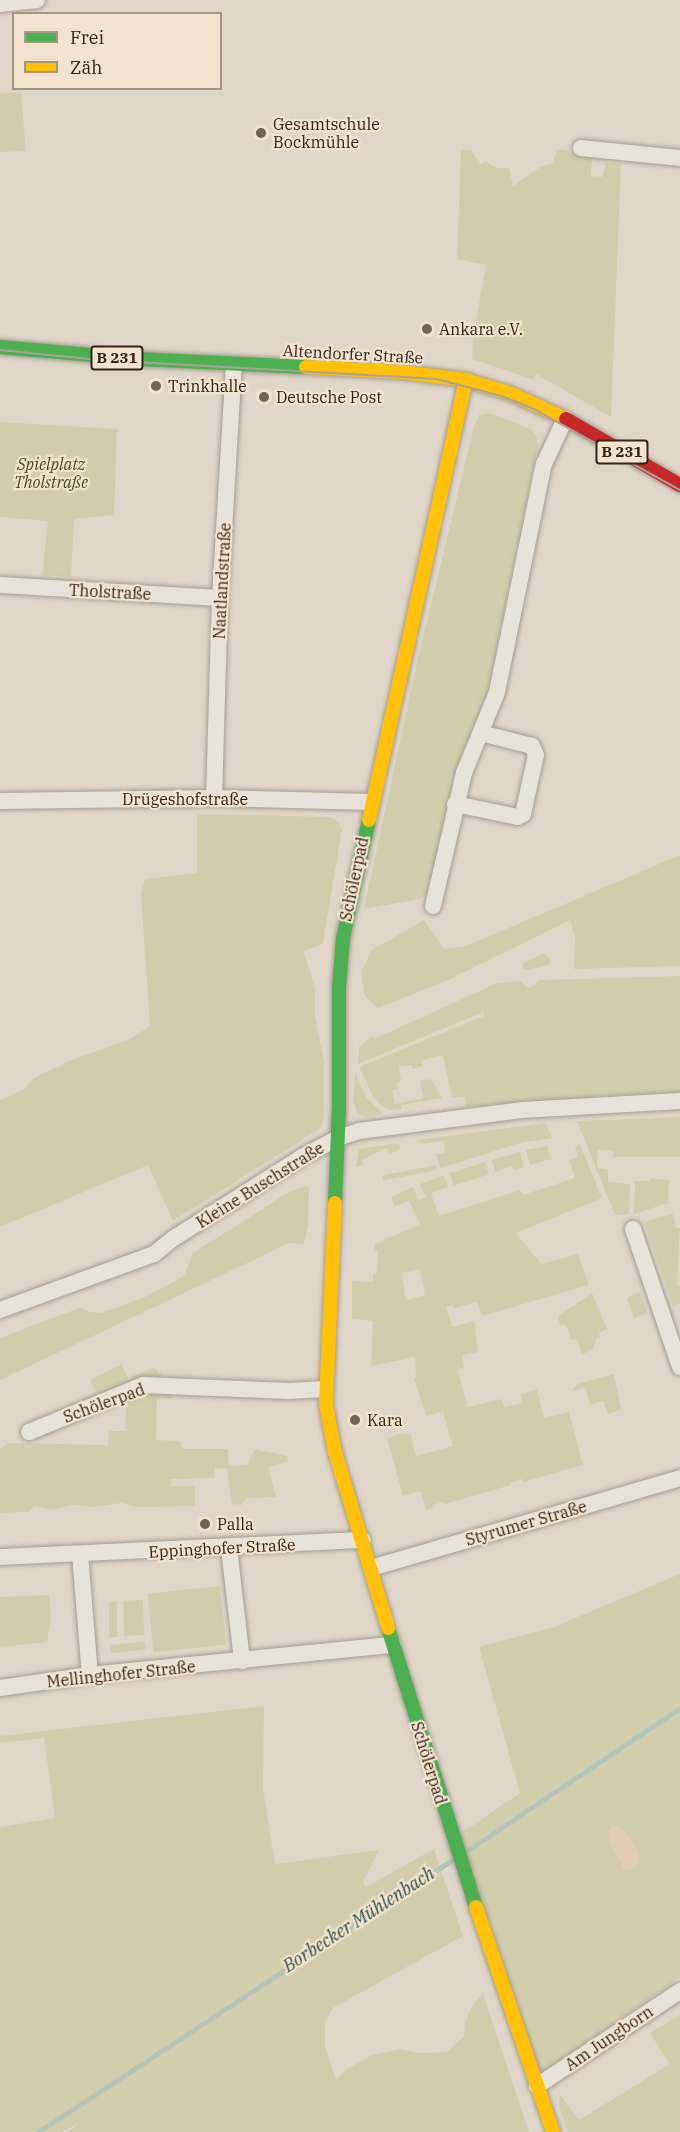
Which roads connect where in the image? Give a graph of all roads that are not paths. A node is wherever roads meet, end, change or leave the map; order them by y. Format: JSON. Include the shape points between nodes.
{"nodes":[{"id":1,"x":37,"y":0,"type":"edge"},
{"id":2,"x":0,"y":4,"type":"edge"},
{"id":3,"x":581,"y":148,"type":"dead end"},
{"id":4,"x":680,"y":158,"type":"edge"},
{"id":5,"x":0,"y":347,"type":"edge"},
{"id":6,"x":234,"y":364,"type":"junction"},
{"id":7,"x":466,"y":380,"type":"junction"},
{"id":8,"x":565,"y":419,"type":"junction"},
{"id":9,"x":680,"y":485,"type":"edge"},
{"id":10,"x":0,"y":585,"type":"edge"},
{"id":11,"x":220,"y":598,"type":"junction"},
{"id":12,"x":481,"y":733,"type":"junction"},
{"id":13,"x":214,"y":798,"type":"junction"},
{"id":14,"x":0,"y":801,"type":"edge"},
{"id":15,"x":371,"y":802,"type":"junction"},
{"id":16,"x":455,"y":804,"type":"junction"},
{"id":17,"x":432,"y":906,"type":"dead end"},
{"id":18,"x":680,"y":1101,"type":"edge"},
{"id":19,"x":338,"y":1138,"type":"junction"},
{"id":20,"x":633,"y":1229,"type":"dead end"},
{"id":21,"x":0,"y":1310,"type":"edge"},
{"id":22,"x":680,"y":1367,"type":"edge"},
{"id":23,"x":325,"y":1389,"type":"junction"},
{"id":24,"x":28,"y":1432,"type":"dead end"},
{"id":25,"x":680,"y":1478,"type":"edge"},
{"id":26,"x":363,"y":1540,"type":"junction"},
{"id":27,"x":229,"y":1548,"type":"junction"},
{"id":28,"x":80,"y":1554,"type":"junction"},
{"id":29,"x":0,"y":1557,"type":"edge"},
{"id":30,"x":371,"y":1568,"type":"junction"},
{"id":31,"x":393,"y":1645,"type":"junction"},
{"id":32,"x":242,"y":1661,"type":"junction"},
{"id":33,"x":90,"y":1675,"type":"junction"},
{"id":34,"x":0,"y":1688,"type":"edge"},
{"id":35,"x":680,"y":1991,"type":"edge"},
{"id":36,"x":537,"y":2086,"type":"junction"},
{"id":37,"x":553,"y":2132,"type":"edge"}],
"edges":[{"from":1,"to":2,"type":"street"},
{"from":3,"to":4,"type":"street"},
{"from":5,"to":6,"type":"street","name":"Altendorfer Straße","number":"B 231"},
{"from":6,"to":7,"type":"street","name":"Altendorfer Straße","number":"B 231","via":[[401,372]]},
{"from":6,"to":11,"type":"street","name":"Naatlandstraße"},
{"from":7,"to":8,"type":"street","name":"Altendorfer Straße","number":"B 231","via":[[512,394]]},
{"from":7,"to":15,"type":"street","name":"Schölerpad"},
{"from":8,"to":9,"type":"street","name":"Altendorfer Straße","number":"B 231"},
{"from":8,"to":12,"type":"street","via":[[543,464],[496,692]]},
{"from":10,"to":11,"type":"street","name":"Tholstraße"},
{"from":11,"to":13,"type":"street","name":"Naatlandstraße"},
{"from":12,"to":16,"type":"street"},
{"from":12,"to":16,"type":"street","via":[[532,746],[536,755],[523,814],[518,818]]},
{"from":13,"to":14,"type":"street","name":"Drügeshofstraße"},
{"from":13,"to":15,"type":"street","name":"Drügeshofstraße"},
{"from":15,"to":19,"type":"street","name":"Schölerpad","via":[[340,960]]},
{"from":16,"to":17,"type":"street"},
{"from":18,"to":19,"type":"street","name":"Kleine Buschstraße","via":[[522,1110],[359,1131]]},
{"from":19,"to":21,"type":"street","name":"Kleine Buschstraße","via":[[252,1188],[154,1254]]},
{"from":19,"to":23,"type":"street","name":"Schölerpad"},
{"from":20,"to":22,"type":"street"},
{"from":23,"to":24,"type":"street","name":"Schölerpad","via":[[142,1385]]},
{"from":23,"to":26,"type":"street","name":"Schölerpad","via":[[330,1433]]},
{"from":25,"to":30,"type":"street","name":"Styrumer Straße"},
{"from":26,"to":27,"type":"street","name":"Eppinghofer Straße"},
{"from":26,"to":30,"type":"street","name":"Schölerpad"},
{"from":27,"to":28,"type":"street","name":"Eppinghofer Straße"},
{"from":27,"to":32,"type":"street"},
{"from":28,"to":29,"type":"street","name":"Eppinghofer Straße"},
{"from":28,"to":33,"type":"street"},
{"from":30,"to":31,"type":"street","name":"Schölerpad"},
{"from":31,"to":32,"type":"street","name":"Mellinghofer Straße"},
{"from":31,"to":36,"type":"street","name":"Schölerpad"},
{"from":32,"to":33,"type":"street","name":"Mellinghofer Straße"},
{"from":33,"to":34,"type":"street","name":"Mellinghofer Straße"},
{"from":35,"to":36,"type":"street","name":"Am Jungborn"},
{"from":36,"to":37,"type":"street","name":"Schölerpad"}]}
